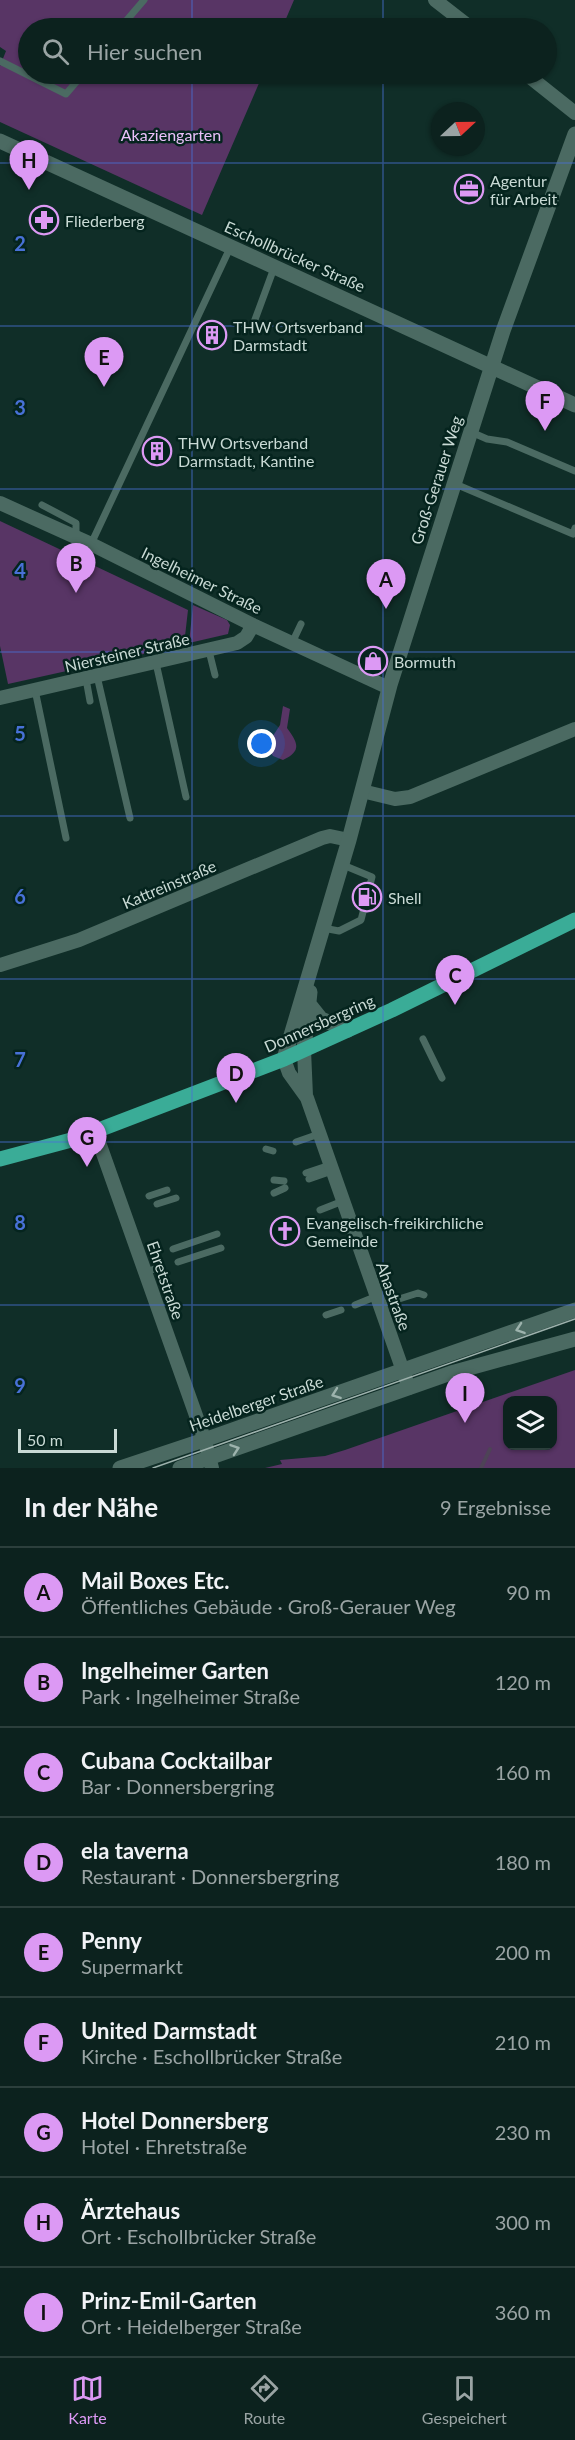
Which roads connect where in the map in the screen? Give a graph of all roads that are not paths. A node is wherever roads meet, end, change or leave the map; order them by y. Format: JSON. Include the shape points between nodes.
{"nodes":[{"id":1,"x":144,"y":0,"type":"edge"},
{"id":2,"x":435,"y":0,"type":"edge"},
{"id":3,"x":129,"y":18,"type":"edge"},
{"id":4,"x":458,"y":18,"type":"edge"},
{"id":5,"x":0,"y":60,"type":"edge"},
{"id":6,"x":18,"y":69,"type":"edge"},
{"id":7,"x":47,"y":84,"type":"edge"},
{"id":8,"x":74,"y":84,"type":"edge"},
{"id":9,"x":539,"y":84,"type":"edge"},
{"id":10,"x":575,"y":113,"type":"edge"},
{"id":11,"x":575,"y":134,"type":"edge"},
{"id":12,"x":0,"y":141,"type":"edge"},
{"id":13,"x":231,"y":248,"type":"junction"},
{"id":14,"x":274,"y":268,"type":"junction"},
{"id":15,"x":253,"y":326,"type":"dead end"},
{"id":16,"x":492,"y":366,"type":"junction"},
{"id":17,"x":575,"y":405,"type":"edge"},
{"id":18,"x":471,"y":432,"type":"junction"},
{"id":19,"x":575,"y":471,"type":"edge"},
{"id":20,"x":453,"y":483,"type":"junction"},
{"id":21,"x":0,"y":503,"type":"edge"},
{"id":22,"x":42,"y":505,"type":"dead end"},
{"id":23,"x":575,"y":528,"type":"edge"},
{"id":24,"x":76,"y":538,"type":"junction"},
{"id":25,"x":91,"y":544,"type":"junction"},
{"id":26,"x":301,"y":624,"type":"dead end"},
{"id":27,"x":253,"y":625,"type":"junction"},
{"id":28,"x":292,"y":643,"type":"junction"},
{"id":29,"x":209,"y":651,"type":"junction"},
{"id":30,"x":156,"y":663,"type":"junction"},
{"id":31,"x":214,"y":675,"type":"dead end"},
{"id":32,"x":91,"y":677,"type":"junction"},
{"id":33,"x":389,"y":688,"type":"junction"},
{"id":34,"x":35,"y":690,"type":"junction"},
{"id":35,"x":0,"y":698,"type":"edge"},
{"id":36,"x":90,"y":701,"type":"dead end"},
{"id":37,"x":575,"y":729,"type":"edge"},
{"id":38,"x":362,"y":791,"type":"junction"},
{"id":39,"x":186,"y":797,"type":"dead end"},
{"id":40,"x":130,"y":818,"type":"dead end"},
{"id":41,"x":66,"y":838,"type":"dead end"},
{"id":42,"x":349,"y":840,"type":"junction"},
{"id":43,"x":341,"y":865,"type":"junction"},
{"id":44,"x":575,"y":920,"type":"edge"},
{"id":45,"x":323,"y":928,"type":"junction"},
{"id":46,"x":0,"y":965,"type":"edge"},
{"id":47,"x":309,"y":980,"type":"junction"},
{"id":48,"x":309,"y":1004,"type":"junction"},
{"id":49,"x":348,"y":1030,"type":"junction"},
{"id":50,"x":423,"y":1039,"type":"dead end"},
{"id":51,"x":304,"y":1050,"type":"junction"},
{"id":52,"x":284,"y":1059,"type":"junction"},
{"id":53,"x":442,"y":1078,"type":"dead end"},
{"id":54,"x":306,"y":1098,"type":"junction"},
{"id":55,"x":95,"y":1131,"type":"junction"},
{"id":56,"x":319,"y":1134,"type":"junction"},
{"id":57,"x":296,"y":1142,"type":"dead end"},
{"id":58,"x":0,"y":1159,"type":"edge"},
{"id":59,"x":331,"y":1168,"type":"junction"},
{"id":60,"x":308,"y":1176,"type":"dead end"},
{"id":61,"x":274,"y":1180,"type":"dead end"},
{"id":62,"x":167,"y":1190,"type":"dead end"},
{"id":63,"x":273,"y":1193,"type":"dead end"},
{"id":64,"x":149,"y":1196,"type":"dead end"},
{"id":65,"x":176,"y":1198,"type":"dead end"},
{"id":66,"x":343,"y":1201,"type":"junction"},
{"id":67,"x":158,"y":1204,"type":"dead end"},
{"id":68,"x":320,"y":1210,"type":"dead end"},
{"id":69,"x":217,"y":1234,"type":"dead end"},
{"id":70,"x":222,"y":1248,"type":"dead end"},
{"id":71,"x":173,"y":1249,"type":"dead end"},
{"id":72,"x":178,"y":1262,"type":"dead end"},
{"id":73,"x":424,"y":1295,"type":"dead end"},
{"id":74,"x":379,"y":1301,"type":"junction"},
{"id":75,"x":355,"y":1305,"type":"dead end"},
{"id":76,"x":341,"y":1310,"type":"dead end"},
{"id":77,"x":575,"y":1310,"type":"edge"},
{"id":78,"x":326,"y":1316,"type":"dead end"},
{"id":79,"x":574,"y":1341,"type":"edge"},
{"id":80,"x":403,"y":1370,"type":"junction"},
{"id":81,"x":409,"y":1388,"type":"junction"},
{"id":82,"x":204,"y":1440,"type":"junction"},
{"id":83,"x":210,"y":1463,"type":"edge"},
{"id":84,"x":120,"y":1468,"type":"edge"},
{"id":85,"x":180,"y":1468,"type":"edge"}],
"edges":[{"from":1,"to":3,"type":"lane"},
{"from":2,"to":4,"type":"street"},
{"from":5,"to":6,"type":"lane"},
{"from":7,"to":8,"type":"lane","via":[[66,94]]},
{"from":9,"to":10,"type":"street"},
{"from":11,"to":16,"type":"main road","name":"Groß-Gerauer Weg"},
{"from":12,"to":13,"type":"main road","name":"Eschollbrücker Straße"},
{"from":13,"to":14,"type":"main road","name":"Eschollbrücker Straße"},
{"from":13,"to":25,"type":"lane"},
{"from":14,"to":15,"type":"lane"},
{"from":14,"to":16,"type":"main road","name":"Eschollbrücker Straße"},
{"from":16,"to":17,"type":"main road","name":"Eschollbrücker Straße"},
{"from":16,"to":18,"type":"main road","name":"Groß-Gerauer Weg"},
{"from":18,"to":19,"type":"lane","via":[[507,442]]},
{"from":18,"to":20,"type":"main road","name":"Groß-Gerauer Weg"},
{"from":20,"to":23,"type":"lane","via":[[573,534]]},
{"from":20,"to":33,"type":"main road","name":"Groß-Gerauer Weg"},
{"from":21,"to":24,"type":"street","name":"Ingelheimer Straße"},
{"from":22,"to":24,"type":"lane","via":[[76,523]]},
{"from":24,"to":25,"type":"street","name":"Ingelheimer Straße"},
{"from":25,"to":27,"type":"street","name":"Ingelheimer Straße","via":[[200,592]]},
{"from":26,"to":28,"type":"lane"},
{"from":27,"to":28,"type":"street","name":"Ingelheimer Straße"},
{"from":27,"to":29,"type":"street","name":"Niersteiner Straße","via":[[241,642]]},
{"from":28,"to":33,"type":"street","name":"Ingelheimer Straße"},
{"from":29,"to":30,"type":"street","name":"Niersteiner Straße"},
{"from":29,"to":31,"type":"lane"},
{"from":30,"to":32,"type":"street","name":"Niersteiner Straße"},
{"from":30,"to":39,"type":"lane"},
{"from":32,"to":34,"type":"street","name":"Niersteiner Straße"},
{"from":32,"to":36,"type":"lane"},
{"from":32,"to":40,"type":"lane"},
{"from":33,"to":38,"type":"main road","name":"Groß-Gerauer Weg"},
{"from":34,"to":35,"type":"street","name":"Niersteiner Straße"},
{"from":34,"to":41,"type":"lane"},
{"from":37,"to":38,"type":"street","via":[[410,796],[390,798]]},
{"from":38,"to":42,"type":"main road","name":"Groß-Gerauer Weg"},
{"from":42,"to":43,"type":"main road","name":"Groß-Gerauer Weg"},
{"from":42,"to":46,"type":"street","name":"Kattreinstraße","via":[[322,837],[79,940]]},
{"from":43,"to":45,"type":"main road","name":"Groß-Gerauer Weg"},
{"from":43,"to":45,"type":"lane","via":[[372,877],[361,920],[339,931]]},
{"from":44,"to":49,"type":"main road","name":"Donnersbergring"},
{"from":45,"to":47,"type":"main road","name":"Groß-Gerauer Weg"},
{"from":47,"to":48,"type":"main road","name":"Groß-Gerauer Weg"},
{"from":47,"to":52,"type":"main road","name":"Groß-Gerauer Weg"},
{"from":48,"to":49,"type":"main road","via":[[321,1019]]},
{"from":48,"to":51,"type":"main road","name":"Groß-Gerauer Weg"},
{"from":49,"to":51,"type":"main road","name":"Donnersbergring"},
{"from":50,"to":53,"type":"lane"},
{"from":51,"to":52,"type":"main road","name":"Donnersbergring"},
{"from":51,"to":54,"type":"street","name":"Ahastraße"},
{"from":52,"to":54,"type":"street","name":"Ahastraße"},
{"from":52,"to":55,"type":"main road","name":"Donnersbergring"},
{"from":54,"to":56,"type":"street","name":"Ahastraße"},
{"from":55,"to":58,"type":"main road","name":"Donnersbergring"},
{"from":55,"to":82,"type":"street","name":"Ehretstraße","via":[[149,1264]]},
{"from":56,"to":57,"type":"lane"},
{"from":56,"to":59,"type":"street","name":"Ahastraße"},
{"from":59,"to":60,"type":"lane"},
{"from":59,"to":66,"type":"street","name":"Ahastraße"},
{"from":61,"to":63,"type":"lane","via":[[285,1184]]},
{"from":62,"to":64,"type":"lane"},
{"from":65,"to":67,"type":"lane"},
{"from":66,"to":68,"type":"lane"},
{"from":66,"to":74,"type":"street","name":"Ahastraße"},
{"from":69,"to":71,"type":"lane"},
{"from":70,"to":72,"type":"lane"},
{"from":73,"to":74,"type":"lane"},
{"from":74,"to":75,"type":"lane"},
{"from":74,"to":80,"type":"street","name":"Ahastraße"},
{"from":76,"to":78,"type":"lane"},
{"from":77,"to":80,"type":"main road","name":"Heidelberger Straße","one_way":true},
{"from":79,"to":81,"type":"main road"},
{"from":80,"to":81,"type":"street"},
{"from":80,"to":82,"type":"main road","name":"Heidelberger Straße","one_way":true},
{"from":83,"to":81,"type":"main road","one_way":true},
{"from":82,"to":83,"type":"street","name":"Ehretstraße"},
{"from":82,"to":84,"type":"main road","name":"Heidelberger Straße"},
{"from":83,"to":85,"type":"main road"}]}
